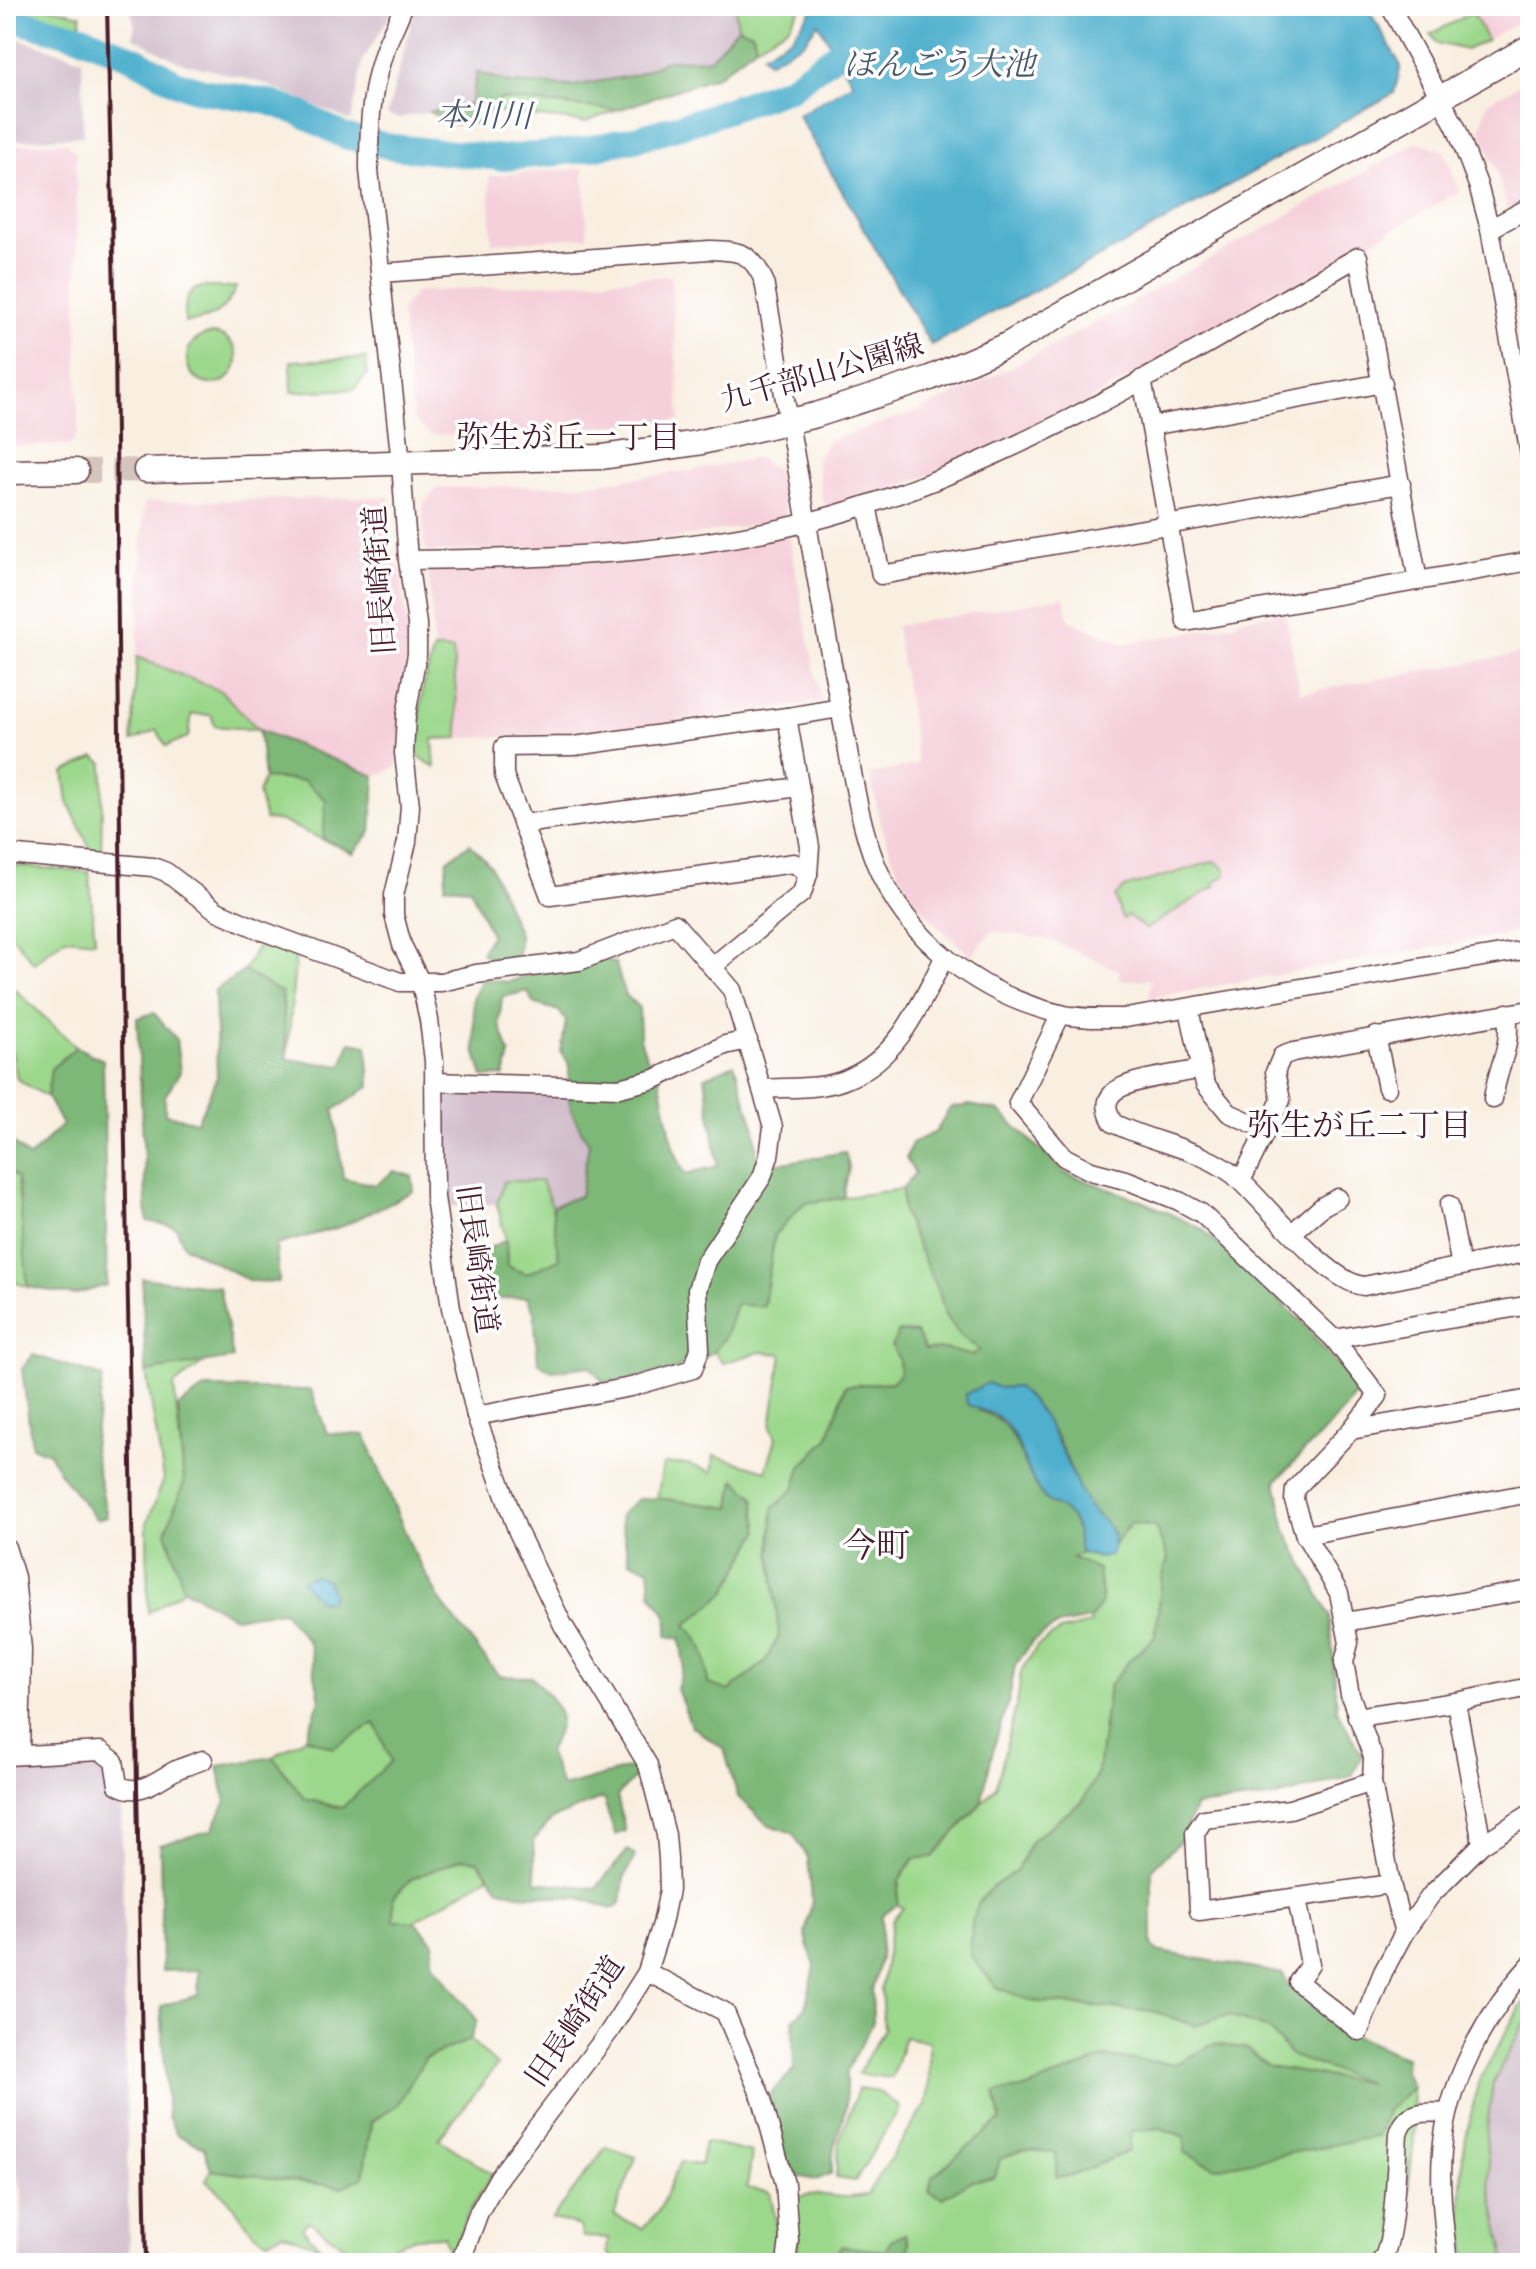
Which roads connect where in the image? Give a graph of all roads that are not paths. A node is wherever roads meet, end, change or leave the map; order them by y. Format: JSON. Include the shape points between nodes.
{"nodes":[{"id":1,"x":403,"y":6,"type":"edge"},
{"id":2,"x":1390,"y":6,"type":"edge"},
{"id":3,"x":1530,"y":47,"type":"edge"},
{"id":4,"x":1440,"y":98,"type":"junction"},
{"id":5,"x":1530,"y":207,"type":"edge"},
{"id":6,"x":1490,"y":229,"type":"junction"},
{"id":7,"x":380,"y":273,"type":"junction"},
{"id":8,"x":1142,"y":379,"type":"junction"},
{"id":9,"x":1383,"y":383,"type":"junction"},
{"id":10,"x":790,"y":422,"type":"junction"},
{"id":11,"x":1151,"y":426,"type":"junction"},
{"id":12,"x":1530,"y":455,"type":"edge"},
{"id":13,"x":401,"y":463,"type":"junction"},
{"id":14,"x":146,"y":470,"type":"tunnel mouth"},
{"id":15,"x":76,"y":471,"type":"tunnel mouth"},
{"id":16,"x":6,"y":472,"type":"edge"},
{"id":17,"x":1401,"y":484,"type":"junction"},
{"id":18,"x":867,"y":505,"type":"junction"},
{"id":19,"x":806,"y":523,"type":"junction"},
{"id":20,"x":1168,"y":524,"type":"junction"},
{"id":21,"x":408,"y":560,"type":"junction"},
{"id":22,"x":1530,"y":561,"type":"edge"},
{"id":23,"x":1418,"y":581,"type":"junction"},
{"id":24,"x":840,"y":708,"type":"junction"},
{"id":25,"x":787,"y":717,"type":"junction"},
{"id":26,"x":799,"y":787,"type":"junction"},
{"id":27,"x":523,"y":824,"type":"junction"},
{"id":28,"x":6,"y":854,"type":"edge"},
{"id":29,"x":808,"y":874,"type":"junction"},
{"id":30,"x":1530,"y":949,"type":"edge"},
{"id":31,"x":944,"y":958,"type":"junction"},
{"id":32,"x":712,"y":967,"type":"junction"},
{"id":33,"x":421,"y":983,"type":"junction"},
{"id":34,"x":1189,"y":1009,"type":"junction"},
{"id":35,"x":1530,"y":1010,"type":"edge"},
{"id":36,"x":1507,"y":1013,"type":"junction"},
{"id":37,"x":1061,"y":1014,"type":"junction"},
{"id":38,"x":1376,"y":1036,"type":"junction"},
{"id":39,"x":748,"y":1040,"type":"junction"},
{"id":40,"x":1201,"y":1069,"type":"junction"},
{"id":41,"x":434,"y":1082,"type":"junction"},
{"id":42,"x":1387,"y":1088,"type":"dead end"},
{"id":43,"x":763,"y":1089,"type":"junction"},
{"id":44,"x":1493,"y":1099,"type":"dead end"},
{"id":45,"x":1265,"y":1129,"type":"junction"},
{"id":46,"x":1238,"y":1179,"type":"junction"},
{"id":47,"x":1338,"y":1198,"type":"dead end"},
{"id":48,"x":1449,"y":1205,"type":"dead end"},
{"id":49,"x":1292,"y":1233,"type":"junction"},
{"id":50,"x":1530,"y":1252,"type":"edge"},
{"id":51,"x":1461,"y":1266,"type":"junction"},
{"id":52,"x":1530,"y":1305,"type":"edge"},
{"id":53,"x":1334,"y":1339,"type":"junction"},
{"id":54,"x":1530,"y":1399,"type":"edge"},
{"id":55,"x":476,"y":1416,"type":"junction"},
{"id":56,"x":1351,"y":1430,"type":"junction"},
{"id":57,"x":1530,"y":1493,"type":"edge"},
{"id":58,"x":1305,"y":1535,"type":"junction"},
{"id":59,"x":6,"y":1547,"type":"edge"},
{"id":60,"x":1530,"y":1590,"type":"edge"},
{"id":61,"x":1345,"y":1622,"type":"junction"},
{"id":62,"x":1530,"y":1687,"type":"edge"},
{"id":63,"x":1456,"y":1702,"type":"junction"},
{"id":64,"x":1357,"y":1717,"type":"junction"},
{"id":65,"x":13,"y":1755,"type":"edge"},
{"id":66,"x":203,"y":1760,"type":"dead end"},
{"id":67,"x":1372,"y":1782,"type":"junction"},
{"id":68,"x":1530,"y":1814,"type":"edge"},
{"id":69,"x":1482,"y":1844,"type":"junction"},
{"id":70,"x":1391,"y":1884,"type":"junction"},
{"id":71,"x":1297,"y":1899,"type":"junction"},
{"id":72,"x":1404,"y":1933,"type":"junction"},
{"id":73,"x":1530,"y":1965,"type":"edge"},
{"id":74,"x":647,"y":1972,"type":"junction"},
{"id":75,"x":1448,"y":2113,"type":"junction"},
{"id":76,"x":460,"y":2263,"type":"edge"},
{"id":77,"x":786,"y":2263,"type":"edge"},
{"id":78,"x":1379,"y":2263,"type":"edge"},
{"id":79,"x":1448,"y":2263,"type":"edge"}],
"edges":[{"from":1,"to":7,"type":"street","name":"旧長崎街道","via":[[382,56],[369,123]]},
{"from":2,"to":4,"type":"street"},
{"from":3,"to":4,"type":"main road","name":"九千部山公園線"},
{"from":4,"to":6,"type":"street","via":[[1456,127]]},
{"from":4,"to":10,"type":"main road","name":"九千部山公園線","via":[[1007,345],[872,399]]},
{"from":5,"to":6,"type":"street"},
{"from":6,"to":12,"type":"street"},
{"from":7,"to":10,"type":"street","via":[[738,251],[756,263],[764,281]]},
{"from":7,"to":13,"type":"street","name":"旧長崎街道"},
{"from":8,"to":9,"type":"street","via":[[1358,257]]},
{"from":8,"to":11,"type":"street"},
{"from":8,"to":18,"type":"street","via":[[1042,434]]},
{"from":9,"to":11,"type":"street"},
{"from":9,"to":17,"type":"street"},
{"from":10,"to":13,"type":"main road","name":"九千部山公園線","via":[[602,457]]},
{"from":10,"to":19,"type":"street"},
{"from":11,"to":20,"type":"street"},
{"from":13,"to":14,"type":"main road","name":"九千部山公園線"},
{"from":13,"to":21,"type":"street","name":"旧長崎街道"},
{"from":15,"to":16,"type":"main road"},
{"from":17,"to":20,"type":"street"},
{"from":17,"to":23,"type":"street"},
{"from":18,"to":19,"type":"street"},
{"from":18,"to":20,"type":"street","via":[[881,575]]},
{"from":19,"to":21,"type":"street","via":[[638,552]]},
{"from":19,"to":24,"type":"street"},
{"from":20,"to":23,"type":"street","via":[[1186,622]]},
{"from":21,"to":33,"type":"street","name":"旧長崎街道","via":[[417,654],[404,753],[410,806],[407,842],[394,915]]},
{"from":22,"to":23,"type":"street"},
{"from":24,"to":25,"type":"street"},
{"from":24,"to":31,"type":"street","via":[[859,811],[876,865],[914,924]]},
{"from":25,"to":26,"type":"street"},
{"from":25,"to":27,"type":"street","via":[[574,746],[504,747],[504,775]]},
{"from":26,"to":27,"type":"street"},
{"from":26,"to":29,"type":"street","via":[[810,847]]},
{"from":27,"to":29,"type":"street","via":[[550,896],[794,863]]},
{"from":28,"to":33,"type":"street","via":[[153,867],[217,911],[260,930],[400,982]]},
{"from":29,"to":32,"type":"street","via":[[802,893]]},
{"from":30,"to":34,"type":"street"},
{"from":31,"to":37,"type":"street","via":[[987,987]]},
{"from":31,"to":43,"type":"street","via":[[882,1060],[848,1080]]},
{"from":32,"to":33,"type":"street","via":[[675,924],[579,961]]},
{"from":32,"to":39,"type":"street","via":[[732,990]]},
{"from":33,"to":41,"type":"street","name":"旧長崎街道"},
{"from":34,"to":37,"type":"street","via":[[1126,1018]]},
{"from":34,"to":40,"type":"street"},
{"from":35,"to":36,"type":"street"},
{"from":36,"to":38,"type":"street"},
{"from":36,"to":44,"type":"street","via":[[1508,1048]]},
{"from":37,"to":53,"type":"street","via":[[1018,1103],[1064,1157],[1201,1213]]},
{"from":38,"to":42,"type":"street"},
{"from":38,"to":45,"type":"street","via":[[1282,1056],[1275,1072],[1281,1100]]},
{"from":39,"to":41,"type":"street","via":[[725,1045],[655,1079],[619,1088]]},
{"from":39,"to":43,"type":"street"},
{"from":40,"to":45,"type":"street","via":[[1213,1097],[1229,1113]]},
{"from":40,"to":46,"type":"street","via":[[1114,1090],[1107,1112],[1113,1123],[1216,1162]]},
{"from":41,"to":55,"type":"street","name":"旧長崎街道","via":[[435,1197],[451,1308]]},
{"from":43,"to":55,"type":"street","via":[[773,1127],[769,1156],[762,1177],[706,1261],[697,1290],[700,1349],[693,1369],[631,1387]]},
{"from":45,"to":46,"type":"street"},
{"from":46,"to":49,"type":"street"},
{"from":47,"to":49,"type":"street"},
{"from":48,"to":51,"type":"street"},
{"from":49,"to":51,"type":"street","via":[[1355,1285]]},
{"from":50,"to":51,"type":"street"},
{"from":52,"to":53,"type":"street"},
{"from":53,"to":56,"type":"street","via":[[1378,1396]]},
{"from":54,"to":56,"type":"street"},
{"from":55,"to":74,"type":"street","name":"旧長崎街道","via":[[518,1532],[563,1625],[648,1765],[666,1835],[669,1890]]},
{"from":56,"to":58,"type":"street","via":[[1295,1489]]},
{"from":57,"to":58,"type":"street"},
{"from":58,"to":61,"type":"street","via":[[1339,1593]]},
{"from":59,"to":65,"type":"street","via":[[15,1577],[22,1649]]},
{"from":60,"to":61,"type":"street"},
{"from":61,"to":64,"type":"street","via":[[1349,1643],[1344,1662]]},
{"from":62,"to":63,"type":"street"},
{"from":63,"to":64,"type":"street"},
{"from":63,"to":69,"type":"street"},
{"from":64,"to":67,"type":"street","via":[[1373,1757]]},
{"from":65,"to":66,"type":"street","via":[[101,1751],[114,1761],[118,1785],[131,1789],[151,1786]]},
{"from":67,"to":70,"type":"street"},
{"from":67,"to":71,"type":"street","via":[[1290,1809],[1204,1819],[1195,1833],[1199,1911]]},
{"from":68,"to":69,"type":"street"},
{"from":69,"to":72,"type":"street","via":[[1431,1895]]},
{"from":70,"to":71,"type":"street"},
{"from":70,"to":72,"type":"street"},
{"from":71,"to":72,"type":"street","via":[[1310,1964],[1298,1982],[1359,2031]]},
{"from":73,"to":75,"type":"street","via":[[1506,1990],[1491,2017]]},
{"from":74,"to":76,"type":"street","name":"旧長崎街道","via":[[609,2032],[499,2177]]},
{"from":74,"to":77,"type":"street","via":[[725,2012],[762,2099],[785,2184]]},
{"from":75,"to":78,"type":"street","via":[[1411,2115],[1401,2123],[1391,2240]]},
{"from":75,"to":79,"type":"street","via":[[1442,2211]]}]}
